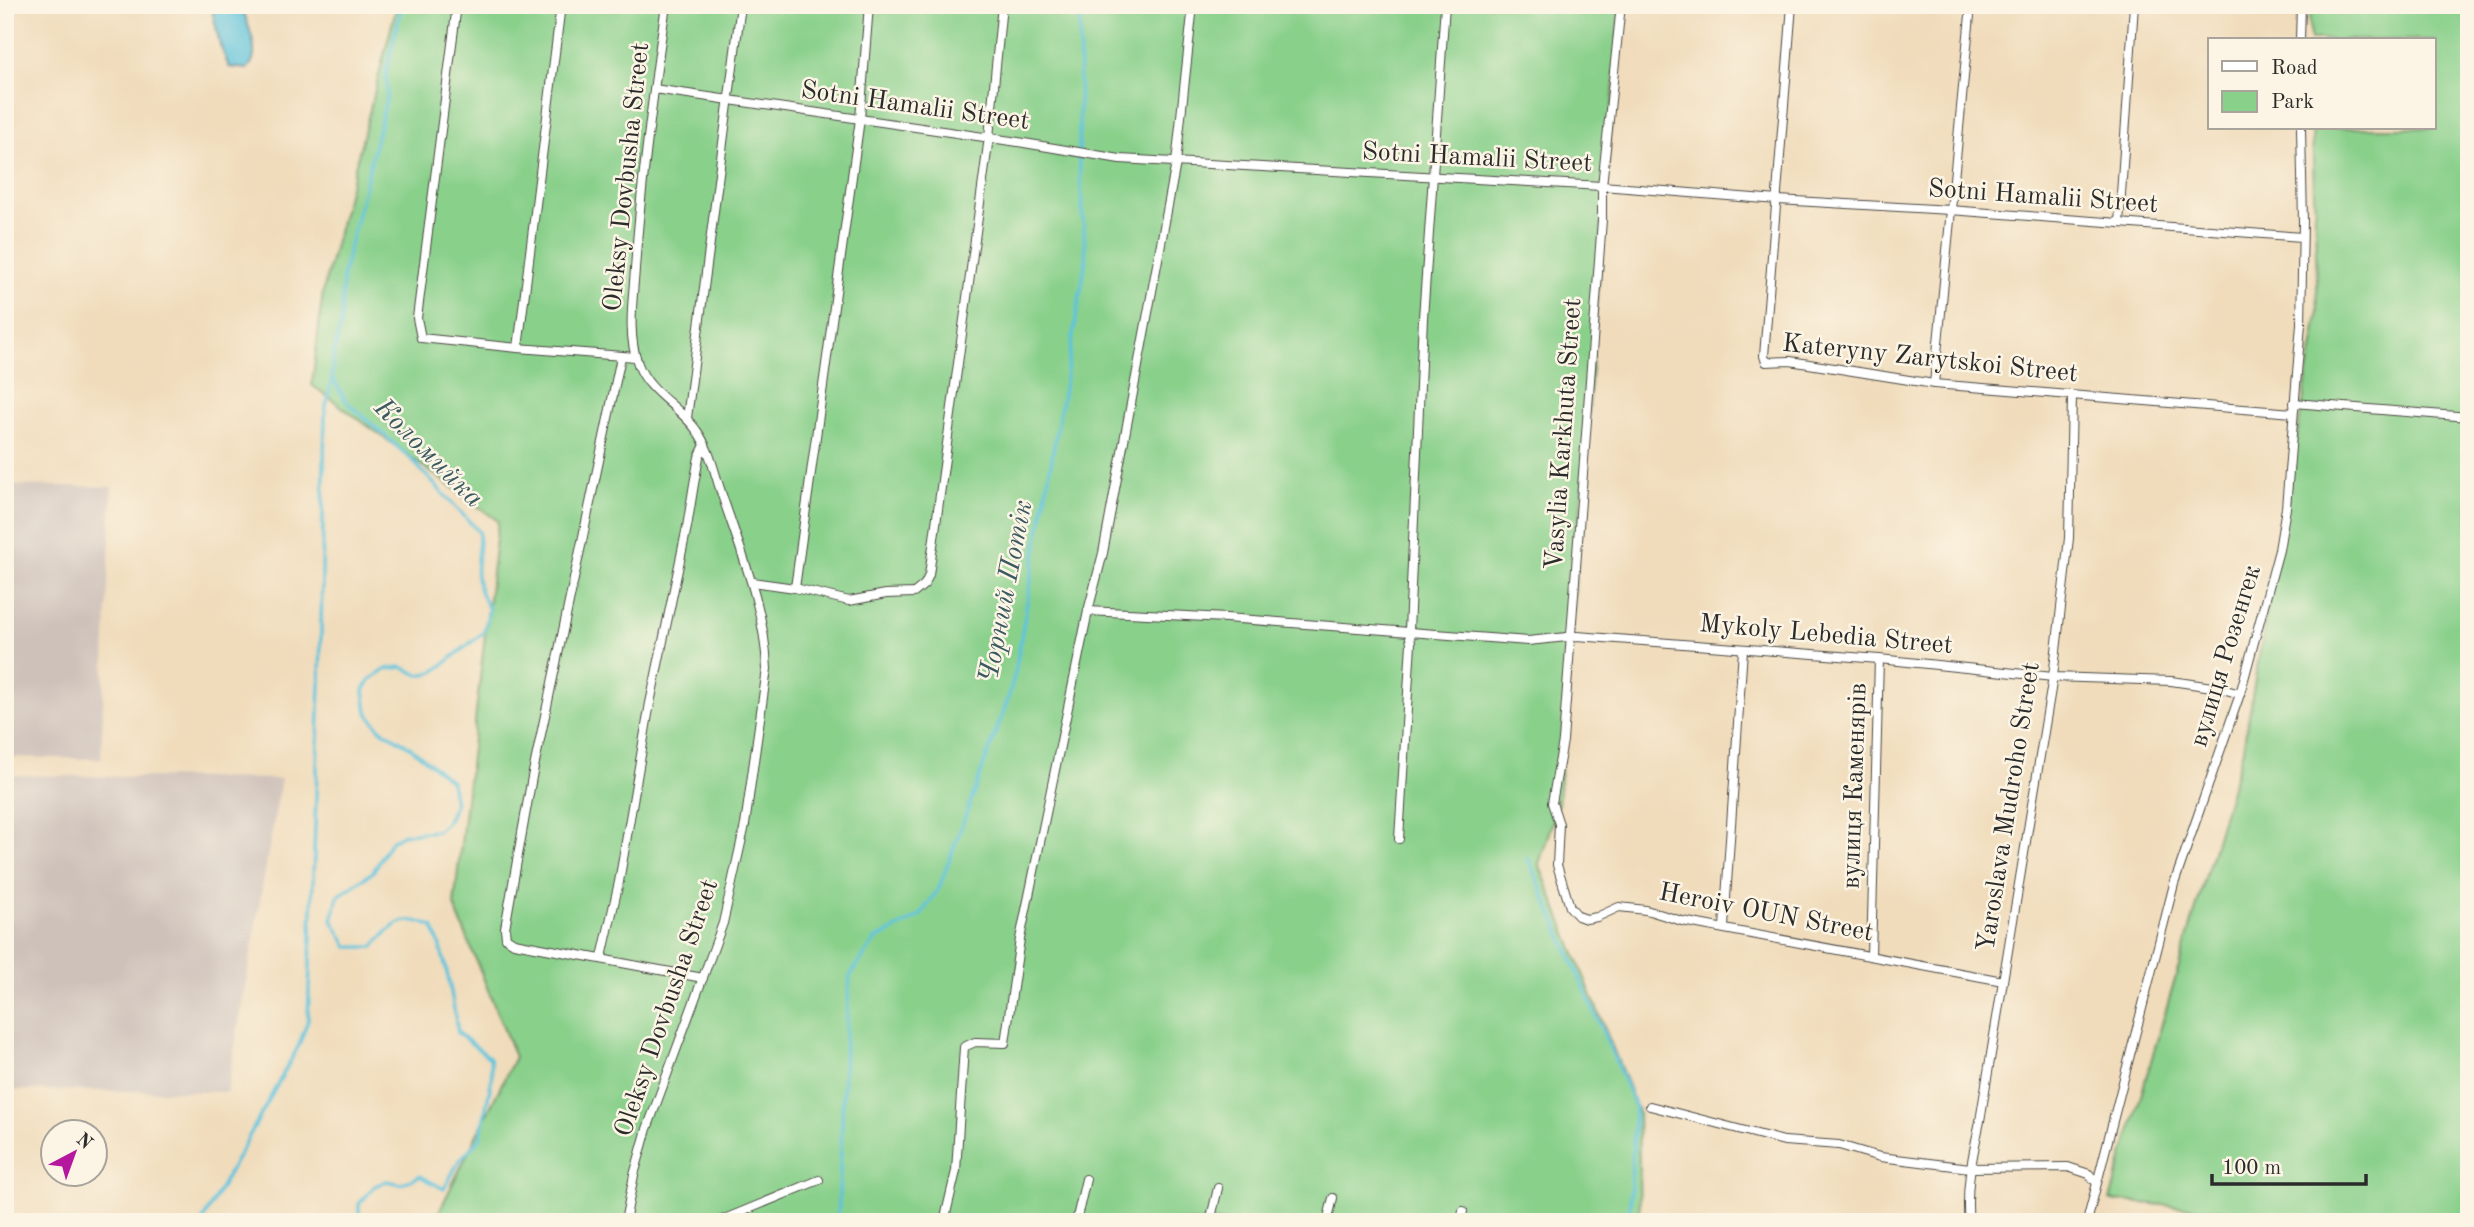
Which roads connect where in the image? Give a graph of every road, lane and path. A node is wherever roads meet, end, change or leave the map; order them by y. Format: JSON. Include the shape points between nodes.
{"nodes":[{"id":1,"x":457,"y":5,"type":"edge"},
{"id":2,"x":561,"y":5,"type":"edge"},
{"id":3,"x":666,"y":5,"type":"edge"},
{"id":4,"x":741,"y":5,"type":"edge"},
{"id":5,"x":869,"y":5,"type":"edge"},
{"id":6,"x":1002,"y":5,"type":"edge"},
{"id":7,"x":1193,"y":5,"type":"edge"},
{"id":8,"x":1446,"y":5,"type":"edge"},
{"id":9,"x":1621,"y":5,"type":"edge"},
{"id":10,"x":1792,"y":5,"type":"edge"},
{"id":11,"x":1972,"y":5,"type":"edge"},
{"id":12,"x":2134,"y":5,"type":"edge"},
{"id":13,"x":2301,"y":5,"type":"edge"},
{"id":14,"x":2300,"y":38,"type":"edge"},
{"id":15,"x":654,"y":89,"type":"junction"},
{"id":16,"x":729,"y":99,"type":"junction"},
{"id":17,"x":859,"y":119,"type":"junction"},
{"id":18,"x":2301,"y":130,"type":"edge"},
{"id":19,"x":989,"y":137,"type":"junction"},
{"id":20,"x":1175,"y":163,"type":"junction"},
{"id":21,"x":1434,"y":176,"type":"junction"},
{"id":22,"x":1602,"y":186,"type":"junction"},
{"id":23,"x":1778,"y":200,"type":"junction"},
{"id":24,"x":1950,"y":210,"type":"junction"},
{"id":25,"x":2119,"y":223,"type":"junction"},
{"id":26,"x":2302,"y":237,"type":"junction"},
{"id":27,"x":518,"y":348,"type":"junction"},
{"id":28,"x":636,"y":356,"type":"junction"},
{"id":29,"x":621,"y":357,"type":"junction"},
{"id":30,"x":1934,"y":384,"type":"junction"},
{"id":31,"x":2072,"y":397,"type":"junction"},
{"id":32,"x":2294,"y":403,"type":"junction"},
{"id":33,"x":2293,"y":413,"type":"junction"},
{"id":34,"x":2469,"y":417,"type":"edge"},
{"id":35,"x":687,"y":418,"type":"junction"},
{"id":36,"x":705,"y":445,"type":"junction"},
{"id":37,"x":752,"y":582,"type":"junction"},
{"id":38,"x":795,"y":588,"type":"junction"},
{"id":39,"x":1088,"y":611,"type":"junction"},
{"id":40,"x":1409,"y":631,"type":"junction"},
{"id":41,"x":1570,"y":636,"type":"junction"},
{"id":42,"x":1743,"y":650,"type":"junction"},
{"id":43,"x":1879,"y":659,"type":"junction"},
{"id":44,"x":2053,"y":677,"type":"junction"},
{"id":45,"x":2240,"y":694,"type":"junction"},
{"id":46,"x":1399,"y":839,"type":"dead end"},
{"id":47,"x":1557,"y":865,"type":"joint"},
{"id":48,"x":1724,"y":927,"type":"junction"},
{"id":49,"x":1871,"y":956,"type":"junction"},
{"id":50,"x":602,"y":957,"type":"junction"},
{"id":51,"x":703,"y":978,"type":"junction"},
{"id":52,"x":2003,"y":981,"type":"junction"},
{"id":53,"x":1650,"y":1106,"type":"dead end"},
{"id":54,"x":1970,"y":1168,"type":"junction"},
{"id":55,"x":1086,"y":1179,"type":"dead end"},
{"id":56,"x":819,"y":1180,"type":"dead end"},
{"id":57,"x":2096,"y":1182,"type":"junction"},
{"id":58,"x":1218,"y":1188,"type":"dead end"},
{"id":59,"x":1333,"y":1198,"type":"dead end"},
{"id":60,"x":1463,"y":1211,"type":"dead end"},
{"id":61,"x":625,"y":1222,"type":"edge"},
{"id":62,"x":717,"y":1222,"type":"edge"},
{"id":63,"x":944,"y":1222,"type":"edge"},
{"id":64,"x":1076,"y":1222,"type":"edge"},
{"id":65,"x":1210,"y":1222,"type":"edge"},
{"id":66,"x":1327,"y":1222,"type":"edge"},
{"id":67,"x":1461,"y":1222,"type":"edge"},
{"id":68,"x":1969,"y":1222,"type":"edge"},
{"id":69,"x":2087,"y":1222,"type":"edge"}],
"edges":[{"from":1,"to":27,"type":"street","via":[[417,318],[421,338]]},
{"from":2,"to":27,"type":"street"},
{"from":3,"to":15,"type":"street","name":"Oleksy Dovbusha Street"},
{"from":4,"to":16,"type":"street"},
{"from":5,"to":17,"type":"street"},
{"from":6,"to":19,"type":"street"},
{"from":7,"to":20,"type":"street"},
{"from":8,"to":21,"type":"street"},
{"from":9,"to":22,"type":"street","name":"Vasylia Karkhuta Street"},
{"from":10,"to":23,"type":"street"},
{"from":11,"to":24,"type":"street"},
{"from":12,"to":25,"type":"street"},
{"from":13,"to":14,"type":"street"},
{"from":15,"to":16,"type":"street","name":"Sotni Hamalii Street"},
{"from":15,"to":28,"type":"street","name":"Oleksy Dovbusha Street","via":[[639,216],[633,311]]},
{"from":16,"to":17,"type":"street","name":"Sotni Hamalii Street"},
{"from":16,"to":35,"type":"street"},
{"from":17,"to":19,"type":"street","name":"Sotni Hamalii Street"},
{"from":17,"to":38,"type":"street"},
{"from":18,"to":26,"type":"street","name":"вулиця Розенгек"},
{"from":19,"to":20,"type":"street","name":"Sotni Hamalii Street","via":[[1120,159]]},
{"from":19,"to":38,"type":"street","via":[[925,584],[914,593],[849,601]]},
{"from":20,"to":21,"type":"street","name":"Sotni Hamalii Street"},
{"from":20,"to":39,"type":"street","via":[[1106,540]]},
{"from":21,"to":22,"type":"street","name":"Sotni Hamalii Street"},
{"from":21,"to":40,"type":"street"},
{"from":22,"to":23,"type":"street","name":"Sotni Hamalii Street"},
{"from":22,"to":41,"type":"street","name":"Vasylia Karkhuta Street"},
{"from":23,"to":24,"type":"street","name":"Sotni Hamalii Street"},
{"from":23,"to":30,"type":"street","name":"Kateryny Zarytskoi Street","via":[[1766,362],[1790,361]]},
{"from":24,"to":25,"type":"street","name":"Sotni Hamalii Street"},
{"from":24,"to":30,"type":"street"},
{"from":25,"to":26,"type":"street","name":"Sotni Hamalii Street"},
{"from":26,"to":32,"type":"street","name":"вулиця Розенгек"},
{"from":27,"to":29,"type":"street"},
{"from":28,"to":29,"type":"street"},
{"from":28,"to":35,"type":"street","name":"Oleksy Dovbusha Street","via":[[654,388]]},
{"from":29,"to":50,"type":"street","via":[[505,928],[506,937],[514,943]]},
{"from":30,"to":31,"type":"street","name":"Kateryny Zarytskoi Street"},
{"from":31,"to":33,"type":"street","name":"Kateryny Zarytskoi Street"},
{"from":31,"to":44,"type":"street","name":"Yaroslava Mudroho Street","via":[[2069,538]]},
{"from":32,"to":33,"type":"street","name":"вулиця Розенгек"},
{"from":32,"to":34,"type":"street"},
{"from":33,"to":45,"type":"street","name":"вулиця Розенгек","via":[[2279,550]]},
{"from":35,"to":36,"type":"street","name":"Oleksy Dovbusha Street"},
{"from":36,"to":37,"type":"street","name":"Oleksy Dovbusha Street"},
{"from":36,"to":50,"type":"street","via":[[699,457]]},
{"from":37,"to":38,"type":"street"},
{"from":37,"to":51,"type":"street","name":"Oleksy Dovbusha Street","via":[[765,645],[766,678],[737,865]]},
{"from":39,"to":40,"type":"street","name":"Mykoly Lebedia Street"},
{"from":39,"to":63,"type":"street","via":[[1022,930],[1005,1043],[968,1043],[962,1053],[956,1171]]},
{"from":40,"to":41,"type":"street","name":"Mykoly Lebedia Street","via":[[1528,641]]},
{"from":40,"to":46,"type":"street"},
{"from":41,"to":42,"type":"street","name":"Mykoly Lebedia Street"},
{"from":41,"to":47,"type":"street","name":"Vasylia Karkhuta Street","via":[[1563,741],[1552,803],[1559,824]]},
{"from":42,"to":43,"type":"street","name":"Mykoly Lebedia Street"},
{"from":42,"to":48,"type":"street"},
{"from":43,"to":44,"type":"street","name":"Mykoly Lebedia Street"},
{"from":43,"to":49,"type":"street","name":"вулиця Каменярів"},
{"from":44,"to":45,"type":"street","name":"Mykoly Lebedia Street","via":[[2171,681]]},
{"from":44,"to":52,"type":"street","name":"Yaroslava Mudroho Street"},
{"from":45,"to":57,"type":"street","name":"вулиця Розенгек","via":[[2174,884]]},
{"from":47,"to":48,"type":"street","name":"Heroiv OUN Street","via":[[1570,907],[1581,917],[1591,919],[1624,908]]},
{"from":48,"to":49,"type":"street","name":"Heroiv OUN Street"},
{"from":49,"to":52,"type":"street","name":"Heroiv OUN Street"},
{"from":50,"to":51,"type":"street"},
{"from":51,"to":61,"type":"street","name":"Oleksy Dovbusha Street","via":[[647,1129]]},
{"from":52,"to":54,"type":"street","name":"Yaroslava Mudroho Street"},
{"from":53,"to":54,"type":"street","via":[[1784,1141],[1839,1145],[1880,1157]]},
{"from":54,"to":57,"type":"street","via":[[2067,1167],[2089,1174]]},
{"from":54,"to":68,"type":"street","name":"Yaroslava Mudroho Street"},
{"from":55,"to":64,"type":"street"},
{"from":56,"to":62,"type":"street"},
{"from":57,"to":69,"type":"street","name":"вулиця Розенгек"},
{"from":58,"to":65,"type":"street"},
{"from":59,"to":66,"type":"street"},
{"from":60,"to":67,"type":"street"}]}
